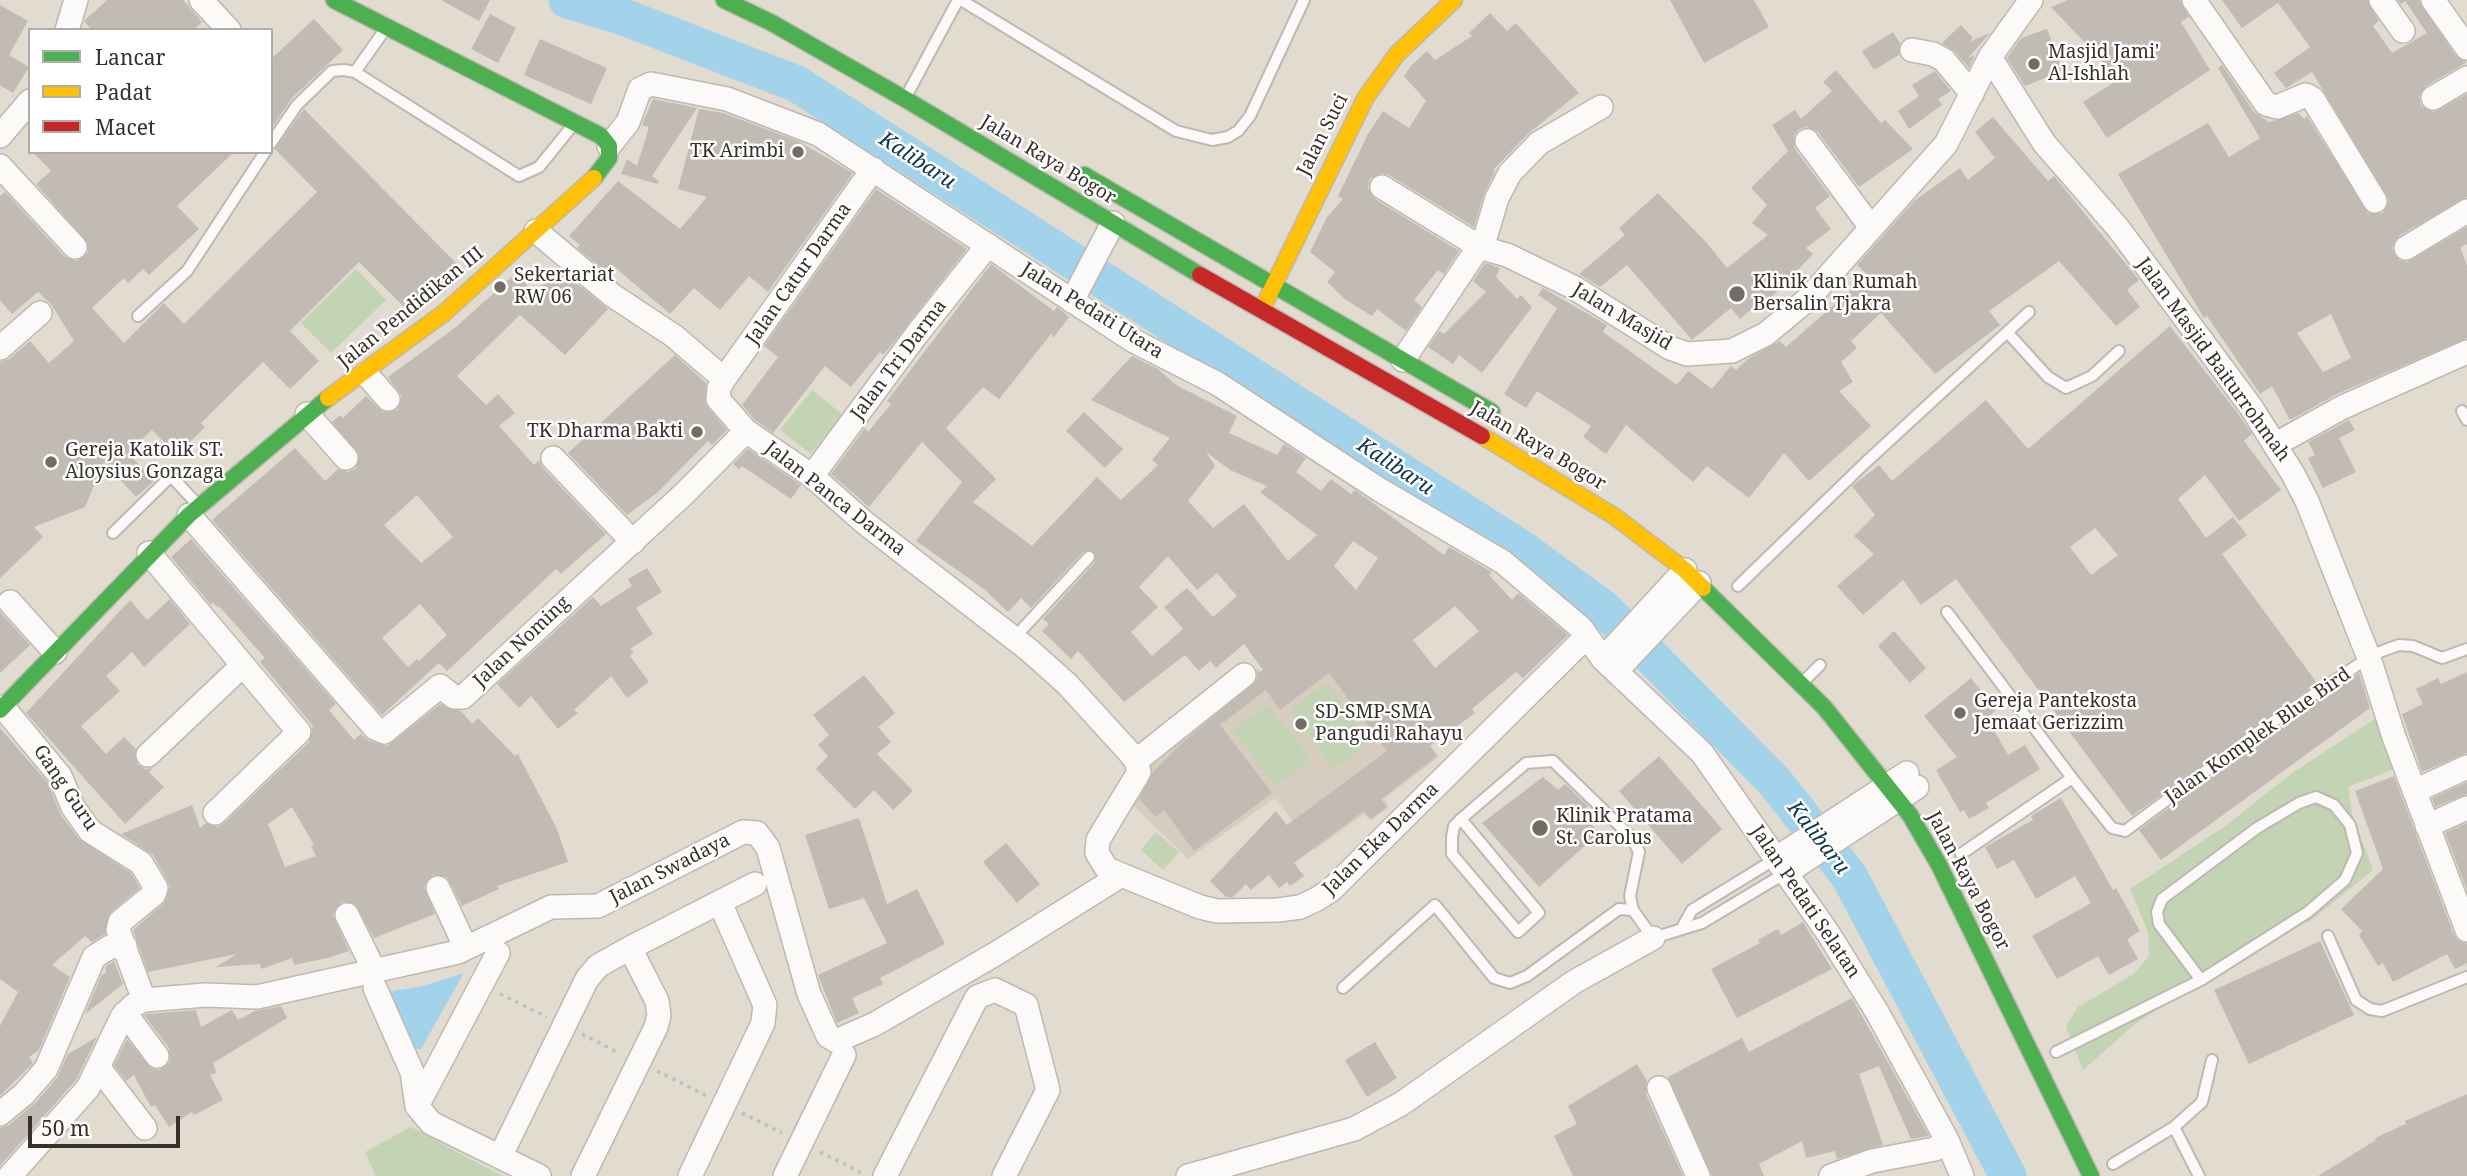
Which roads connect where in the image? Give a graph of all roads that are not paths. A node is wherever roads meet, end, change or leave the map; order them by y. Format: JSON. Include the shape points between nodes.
{"nodes":[{"id":1,"x":76,"y":0,"type":"edge"},
{"id":2,"x":201,"y":0,"type":"edge"},
{"id":3,"x":334,"y":0,"type":"edge"},
{"id":4,"x":724,"y":0,"type":"edge"},
{"id":5,"x":959,"y":0,"type":"edge"},
{"id":6,"x":1304,"y":0,"type":"edge"},
{"id":7,"x":1454,"y":0,"type":"edge"},
{"id":8,"x":2031,"y":0,"type":"edge"},
{"id":9,"x":2194,"y":0,"type":"edge"},
{"id":10,"x":2381,"y":0,"type":"edge"},
{"id":11,"x":2433,"y":0,"type":"edge"},
{"id":12,"x":68,"y":28,"type":"edge"},
{"id":13,"x":227,"y":28,"type":"edge"},
{"id":14,"x":386,"y":28,"type":"junction"},
{"id":15,"x":2403,"y":31,"type":"dead end"},
{"id":16,"x":2467,"y":48,"type":"edge"},
{"id":17,"x":1912,"y":50,"type":"dead end"},
{"id":18,"x":1990,"y":57,"type":"junction"},
{"id":19,"x":898,"y":66,"type":"dead end"},
{"id":20,"x":355,"y":72,"type":"junction"},
{"id":21,"x":2467,"y":78,"type":"edge"},
{"id":22,"x":923,"y":80,"type":"junction"},
{"id":23,"x":1972,"y":94,"type":"junction"},
{"id":24,"x":2433,"y":98,"type":"dead end"},
{"id":25,"x":905,"y":99,"type":"junction"},
{"id":26,"x":28,"y":103,"type":"edge"},
{"id":27,"x":1601,"y":107,"type":"dead end"},
{"id":28,"x":574,"y":124,"type":"junction"},
{"id":29,"x":0,"y":136,"type":"edge"},
{"id":30,"x":273,"y":140,"type":"edge"},
{"id":31,"x":1807,"y":141,"type":"dead end"},
{"id":32,"x":609,"y":146,"type":"junction"},
{"id":33,"x":264,"y":154,"type":"edge"},
{"id":34,"x":0,"y":166,"type":"edge"},
{"id":35,"x":1072,"y":168,"type":"dead end"},
{"id":36,"x":873,"y":169,"type":"junction"},
{"id":37,"x":1382,"y":187,"type":"dead end"},
{"id":38,"x":2375,"y":201,"type":"dead end"},
{"id":39,"x":2467,"y":211,"type":"edge"},
{"id":40,"x":1113,"y":223,"type":"junction"},
{"id":41,"x":1870,"y":226,"type":"junction"},
{"id":42,"x":536,"y":231,"type":"junction"},
{"id":43,"x":988,"y":245,"type":"junction"},
{"id":44,"x":75,"y":247,"type":"dead end"},
{"id":45,"x":2406,"y":248,"type":"dead end"},
{"id":46,"x":1479,"y":250,"type":"junction"},
{"id":47,"x":1274,"y":287,"type":"junction"},
{"id":48,"x":1072,"y":301,"type":"junction"},
{"id":49,"x":1261,"y":311,"type":"junction"},
{"id":50,"x":2029,"y":312,"type":"dead end"},
{"id":51,"x":40,"y":313,"type":"dead end"},
{"id":52,"x":138,"y":316,"type":"dead end"},
{"id":53,"x":2008,"y":333,"type":"junction"},
{"id":54,"x":4,"y":334,"type":"edge"},
{"id":55,"x":2119,"y":351,"type":"dead end"},
{"id":56,"x":2467,"y":352,"type":"edge"},
{"id":57,"x":1403,"y":360,"type":"junction"},
{"id":58,"x":366,"y":374,"type":"junction"},
{"id":59,"x":724,"y":379,"type":"junction"},
{"id":60,"x":388,"y":400,"type":"dead end"},
{"id":61,"x":307,"y":414,"type":"junction"},
{"id":62,"x":1506,"y":420,"type":"dead end"},
{"id":63,"x":746,"y":431,"type":"junction"},
{"id":64,"x":2276,"y":444,"type":"junction"},
{"id":65,"x":346,"y":458,"type":"dead end"},
{"id":66,"x":553,"y":458,"type":"dead end"},
{"id":67,"x":811,"y":477,"type":"junction"},
{"id":68,"x":194,"y":510,"type":"junction"},
{"id":69,"x":113,"y":533,"type":"dead end"},
{"id":70,"x":633,"y":542,"type":"junction"},
{"id":71,"x":149,"y":553,"type":"junction"},
{"id":72,"x":1089,"y":557,"type":"dead end"},
{"id":73,"x":1722,"y":571,"type":"dead end"},
{"id":74,"x":1692,"y":577,"type":"junction"},
{"id":75,"x":1743,"y":590,"type":"joint"},
{"id":76,"x":10,"y":602,"type":"dead end"},
{"id":77,"x":1947,"y":612,"type":"dead end"},
{"id":78,"x":1586,"y":637,"type":"junction"},
{"id":79,"x":1014,"y":638,"type":"junction"},
{"id":80,"x":2467,"y":649,"type":"edge"},
{"id":81,"x":55,"y":652,"type":"junction"},
{"id":82,"x":1617,"y":657,"type":"junction"},
{"id":83,"x":2370,"y":658,"type":"junction"},
{"id":84,"x":1815,"y":661,"type":"joint"},
{"id":85,"x":243,"y":665,"type":"junction"},
{"id":86,"x":1244,"y":675,"type":"dead end"},
{"id":87,"x":1802,"y":682,"type":"junction"},
{"id":88,"x":1834,"y":682,"type":"dead end"},
{"id":89,"x":2,"y":708,"type":"edge"},
{"id":90,"x":148,"y":755,"type":"dead end"},
{"id":91,"x":2467,"y":767,"type":"edge"},
{"id":92,"x":1136,"y":769,"type":"junction"},
{"id":93,"x":2072,"y":778,"type":"junction"},
{"id":94,"x":1913,"y":781,"type":"dead end"},
{"id":95,"x":2414,"y":791,"type":"junction"},
{"id":96,"x":1893,"y":793,"type":"junction"},
{"id":97,"x":2467,"y":808,"type":"edge"},
{"id":98,"x":215,"y":813,"type":"dead end"},
{"id":99,"x":1461,"y":818,"type":"junction"},
{"id":100,"x":2427,"y":826,"type":"junction"},
{"id":101,"x":1950,"y":836,"type":"dead end"},
{"id":102,"x":1791,"y":859,"type":"junction"},
{"id":103,"x":1964,"y":861,"type":"joint"},
{"id":104,"x":1120,"y":876,"type":"junction"},
{"id":105,"x":755,"y":884,"type":"dead end"},
{"id":106,"x":438,"y":888,"type":"dead end"},
{"id":107,"x":720,"y":903,"type":"junction"},
{"id":108,"x":1633,"y":910,"type":"junction"},
{"id":109,"x":347,"y":915,"type":"dead end"},
{"id":110,"x":1683,"y":926,"type":"junction"},
{"id":111,"x":2467,"y":930,"type":"edge"},
{"id":112,"x":2328,"y":936,"type":"dead end"},
{"id":113,"x":1653,"y":938,"type":"junction"},
{"id":114,"x":125,"y":947,"type":"junction"},
{"id":115,"x":630,"y":947,"type":"junction"},
{"id":116,"x":466,"y":948,"type":"junction"},
{"id":117,"x":498,"y":953,"type":"dead end"},
{"id":118,"x":2467,"y":977,"type":"edge"},
{"id":119,"x":375,"y":979,"type":"junction"},
{"id":120,"x":2201,"y":980,"type":"junction"},
{"id":121,"x":1343,"y":988,"type":"dead end"},
{"id":122,"x":134,"y":1006,"type":"junction"},
{"id":123,"x":2056,"y":1052,"type":"dead end"},
{"id":124,"x":844,"y":1055,"type":"dead end"},
{"id":125,"x":157,"y":1056,"type":"dead end"},
{"id":126,"x":2212,"y":1060,"type":"dead end"},
{"id":127,"x":99,"y":1068,"type":"junction"},
{"id":128,"x":1659,"y":1088,"type":"dead end"},
{"id":129,"x":417,"y":1106,"type":"junction"},
{"id":130,"x":0,"y":1114,"type":"edge"},
{"id":131,"x":2174,"y":1127,"type":"junction"},
{"id":132,"x":145,"y":1128,"type":"dead end"},
{"id":133,"x":1947,"y":1140,"type":"junction"},
{"id":134,"x":2104,"y":1146,"type":"dead end"},
{"id":135,"x":501,"y":1155,"type":"junction"},
{"id":136,"x":2116,"y":1170,"type":"edge"},
{"id":137,"x":10,"y":1176,"type":"edge"},
{"id":138,"x":539,"y":1176,"type":"edge"},
{"id":139,"x":583,"y":1176,"type":"edge"},
{"id":140,"x":690,"y":1176,"type":"edge"},
{"id":141,"x":785,"y":1176,"type":"edge"},
{"id":142,"x":885,"y":1176,"type":"edge"},
{"id":143,"x":1004,"y":1176,"type":"edge"},
{"id":144,"x":1188,"y":1176,"type":"edge"},
{"id":145,"x":1698,"y":1176,"type":"edge"},
{"id":146,"x":1831,"y":1176,"type":"edge"},
{"id":147,"x":1962,"y":1176,"type":"edge"},
{"id":148,"x":2091,"y":1176,"type":"edge"},
{"id":149,"x":2199,"y":1176,"type":"edge"}],
"edges":[{"from":1,"to":12,"type":"street"},
{"from":2,"to":13,"type":"street"},
{"from":3,"to":14,"type":"main road"},
{"from":4,"to":25,"type":"main road","name":"Jalan Raya Bogor"},
{"from":5,"to":6,"type":"lane","via":[[1176,131],[1212,140],[1238,131],[1250,116]]},
{"from":5,"to":22,"type":"lane"},
{"from":7,"to":47,"type":"main road","name":"Jalan Suci","via":[[1382,73],[1339,166]]},
{"from":8,"to":18,"type":"street","name":"Jalan Masjid"},
{"from":9,"to":38,"type":"street","via":[[2266,104],[2277,107],[2306,95],[2313,99]]},
{"from":10,"to":15,"type":"street"},
{"from":11,"to":16,"type":"street"},
{"from":14,"to":20,"type":"lane"},
{"from":14,"to":28,"type":"main road"},
{"from":17,"to":23,"type":"street","via":[[1944,60]]},
{"from":18,"to":23,"type":"street","name":"Jalan Masjid"},
{"from":18,"to":64,"type":"street","name":"Jalan Masjid Baiturrohmah","via":[[2044,143],[2118,228]]},
{"from":19,"to":22,"type":"main road"},
{"from":20,"to":28,"type":"lane","via":[[519,176],[539,167]]},
{"from":20,"to":30,"type":"lane","via":[[332,71],[297,105]]},
{"from":21,"to":24,"type":"street"},
{"from":22,"to":25,"type":"lane"},
{"from":23,"to":41,"type":"street","name":"Jalan Masjid","via":[[1946,144]]},
{"from":25,"to":40,"type":"main road","name":"Jalan Raya Bogor"},
{"from":26,"to":29,"type":"street"},
{"from":27,"to":46,"type":"street","via":[[1539,143],[1510,173]]},
{"from":28,"to":32,"type":"main road","via":[[601,136]]},
{"from":31,"to":41,"type":"street"},
{"from":32,"to":36,"type":"street","name":"Jalan Pedati Utara","via":[[628,122],[640,89],[651,84],[748,106],[818,134]]},
{"from":32,"to":42,"type":"main road","name":"Jalan Pendidikan III","via":[[610,158],[602,171]]},
{"from":33,"to":52,"type":"lane","via":[[187,271]]},
{"from":34,"to":44,"type":"street"},
{"from":35,"to":47,"type":"main road","name":"Jalan Raya Bogor"},
{"from":36,"to":43,"type":"street","name":"Jalan Pedati Utara"},
{"from":36,"to":59,"type":"street","name":"Jalan Catur Darma"},
{"from":37,"to":46,"type":"street"},
{"from":39,"to":45,"type":"street"},
{"from":40,"to":48,"type":"street"},
{"from":40,"to":49,"type":"main road","name":"Jalan Raya Bogor"},
{"from":41,"to":46,"type":"street","name":"Jalan Masjid","via":[[1809,298],[1766,334],[1717,355],[1670,348],[1573,287],[1507,255]]},
{"from":42,"to":58,"type":"main road","name":"Jalan Pendidikan III","via":[[444,313]]},
{"from":42,"to":59,"type":"street"},
{"from":43,"to":48,"type":"street","name":"Jalan Pedati Utara"},
{"from":43,"to":67,"type":"street","name":"Jalan Tri Darma"},
{"from":46,"to":57,"type":"street"},
{"from":47,"to":49,"type":"main road","name":"Jalan Suci"},
{"from":47,"to":57,"type":"main road","name":"Jalan Raya Bogor"},
{"from":48,"to":78,"type":"street","name":"Jalan Pedati Utara","via":[[1132,340],[1218,384],[1380,490],[1503,562]]},
{"from":49,"to":74,"type":"main road","name":"Jalan Raya Bogor","via":[[1542,470],[1614,516]]},
{"from":50,"to":53,"type":"lane"},
{"from":51,"to":54,"type":"street"},
{"from":53,"to":55,"type":"lane","via":[[2048,377],[2066,387],[2092,376]]},
{"from":53,"to":75,"type":"lane","via":[[1865,463]]},
{"from":56,"to":64,"type":"street","via":[[2343,407]]},
{"from":57,"to":62,"type":"main road","name":"Jalan Raya Bogor"},
{"from":58,"to":60,"type":"street"},
{"from":58,"to":61,"type":"main road","name":"Jalan Pendidikan III"},
{"from":59,"to":63,"type":"street","name":"Jalan Panca Darma","via":[[718,394],[721,405]]},
{"from":61,"to":65,"type":"street"},
{"from":61,"to":68,"type":"main road","name":"Jalan Pendidikan III"},
{"from":63,"to":67,"type":"street","name":"Jalan Panca Darma"},
{"from":63,"to":70,"type":"street","name":"Jalan Noming"},
{"from":64,"to":83,"type":"street","name":"Jalan Masjid Baiturrohmah","via":[[2307,501]]},
{"from":66,"to":70,"type":"street"},
{"from":67,"to":79,"type":"street","name":"Jalan Panca Darma"},
{"from":68,"to":69,"type":"lane","via":[[171,477]]},
{"from":68,"to":70,"type":"street","name":"Jalan Noming","via":[[379,732],[440,686],[454,697],[463,696]]},
{"from":68,"to":71,"type":"main road","name":"Jalan Pendidikan III"},
{"from":71,"to":81,"type":"main road","name":"Jalan Pendidikan III"},
{"from":71,"to":85,"type":"street"},
{"from":72,"to":79,"type":"lane"},
{"from":73,"to":75,"type":"main road"},
{"from":74,"to":82,"type":"street"},
{"from":74,"to":87,"type":"main road","name":"Jalan Raya Bogor"},
{"from":76,"to":81,"type":"street"},
{"from":77,"to":93,"type":"lane","name":"Jalan Komplek Blue Bird"},
{"from":78,"to":82,"type":"street","name":"Jalan Pedati Utara"},
{"from":78,"to":104,"type":"street","name":"Jalan Eka Darma","via":[[1317,900],[1278,910],[1217,911]]},
{"from":79,"to":92,"type":"street","name":"Jalan Panca Darma","via":[[1067,684]]},
{"from":80,"to":83,"type":"lane","name":"Jalan Komplek Blue Bird","via":[[2442,658],[2399,645]]},
{"from":81,"to":89,"type":"main road","name":"Jalan Pendidikan III"},
{"from":82,"to":102,"type":"street","name":"Jalan Pedati Selatan"},
{"from":83,"to":93,"type":"lane","name":"Jalan Komplek Blue Bird","via":[[2261,730],[2124,831],[2112,828]]},
{"from":83,"to":95,"type":"street","name":"Jalan Masjid Baiturrohmah"},
{"from":84,"to":87,"type":"lane"},
{"from":84,"to":88,"type":"main road"},
{"from":85,"to":90,"type":"street"},
{"from":85,"to":98,"type":"street","via":[[299,732]]},
{"from":86,"to":92,"type":"street"},
{"from":87,"to":96,"type":"main road","name":"Jalan Raya Bogor","via":[[1866,747]]},
{"from":89,"to":114,"type":"street","name":"Gang Guru","via":[[60,776],[90,831],[141,863],[156,888],[120,922],[118,930]]},
{"from":91,"to":95,"type":"street"},
{"from":92,"to":104,"type":"street","name":"Jalan Eka Darma","via":[[1098,840],[1100,862]]},
{"from":93,"to":103,"type":"lane"},
{"from":94,"to":96,"type":"street"},
{"from":95,"to":100,"type":"street","name":"Jalan Masjid Baiturrohmah"},
{"from":96,"to":102,"type":"street"},
{"from":96,"to":148,"type":"main road","name":"Jalan Raya Bogor","via":[[1939,866]]},
{"from":97,"to":100,"type":"street"},
{"from":99,"to":99,"type":"lane","via":[[1539,913],[1518,932],[1452,854],[1454,826]]},
{"from":99,"to":108,"type":"lane","via":[[1526,763],[1553,761],[1632,838],[1639,852],[1630,896]]},
{"from":100,"to":111,"type":"street","name":"Jalan Masjid Baiturrohmah"},
{"from":101,"to":103,"type":"main road","name":"Jalan Raya Bogor"},
{"from":102,"to":110,"type":"lane","via":[[1702,923]]},
{"from":102,"to":110,"type":"lane","via":[[1692,910]]},
{"from":102,"to":133,"type":"street","name":"Jalan Pedati Selatan"},
{"from":104,"to":116,"type":"street","name":"Jalan Swadaya","via":[[886,1017],[836,1041],[828,1037],[809,994],[768,848],[751,831],[718,842],[598,906],[551,907]]},
{"from":105,"to":107,"type":"street"},
{"from":106,"to":116,"type":"street"},
{"from":107,"to":115,"type":"street"},
{"from":107,"to":140,"type":"street","via":[[765,1005],[763,1023]]},
{"from":108,"to":113,"type":"lane"},
{"from":108,"to":121,"type":"lane","via":[[1619,909],[1527,976],[1510,983],[1494,978],[1435,905]]},
{"from":109,"to":119,"type":"street"},
{"from":110,"to":113,"type":"lane"},
{"from":112,"to":118,"type":"lane","via":[[2356,1000],[2370,1009],[2382,1011]]},
{"from":113,"to":144,"type":"street","via":[[1574,982],[1401,1104],[1354,1129]]},
{"from":114,"to":122,"type":"street","name":"Gang Guru"},
{"from":114,"to":130,"type":"street","via":[[110,947],[94,957],[46,1069]]},
{"from":115,"to":135,"type":"street","via":[[586,979]]},
{"from":115,"to":139,"type":"street","via":[[657,1001],[659,1015]]},
{"from":116,"to":119,"type":"street","name":"Jalan Swadaya"},
{"from":117,"to":129,"type":"street"},
{"from":119,"to":122,"type":"street","name":"Jalan Swadaya","via":[[257,997],[206,995]]},
{"from":119,"to":129,"type":"street","via":[[412,1072]]},
{"from":120,"to":120,"type":"lane","via":[[2308,912],[2345,880],[2357,853],[2350,825],[2334,805],[2316,797],[2299,803],[2257,828],[2162,899],[2159,924]]},
{"from":120,"to":123,"type":"lane"},
{"from":122,"to":125,"type":"street","name":"Gang Guru"},
{"from":122,"to":127,"type":"street"},
{"from":124,"to":141,"type":"street"},
{"from":126,"to":131,"type":"lane","via":[[2202,1102]]},
{"from":127,"to":132,"type":"street"},
{"from":127,"to":137,"type":"street","via":[[70,1110]]},
{"from":128,"to":145,"type":"street"},
{"from":129,"to":135,"type":"street","via":[[431,1123]]},
{"from":131,"to":136,"type":"lane"},
{"from":131,"to":149,"type":"lane"},
{"from":133,"to":146,"type":"street","via":[[1935,1149],[1872,1161]]},
{"from":133,"to":147,"type":"street","name":"Jalan Pedati Selatan"},
{"from":134,"to":136,"type":"main road"},
{"from":135,"to":138,"type":"street"},
{"from":142,"to":143,"type":"street","via":[[977,997],[995,990],[1026,1005],[1048,1090]]}]}
